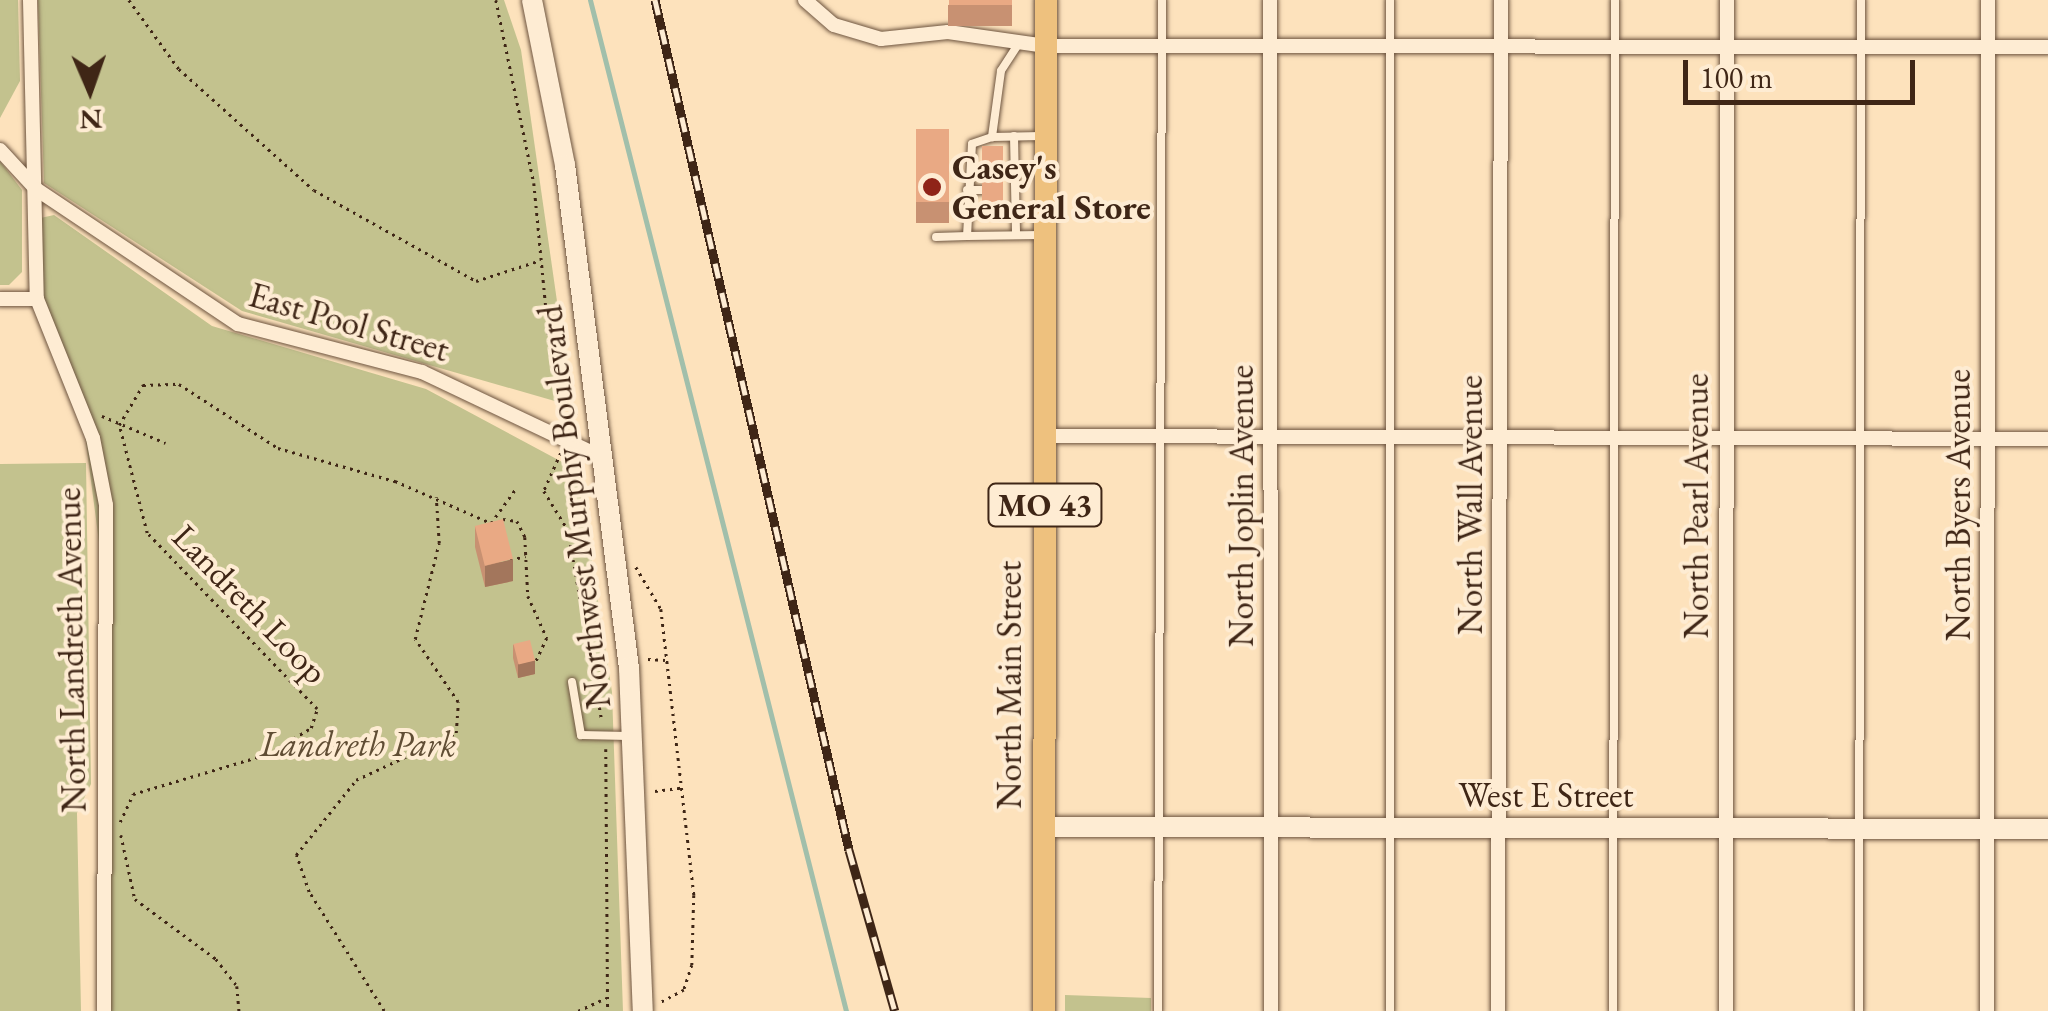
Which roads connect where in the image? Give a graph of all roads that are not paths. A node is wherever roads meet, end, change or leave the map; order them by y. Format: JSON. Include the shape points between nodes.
{"nodes":[{"id":1,"x":30,"y":0,"type":"edge"},
{"id":2,"x":532,"y":0,"type":"edge"},
{"id":3,"x":805,"y":0,"type":"edge"},
{"id":4,"x":1046,"y":0,"type":"edge"},
{"id":5,"x":1162,"y":0,"type":"edge"},
{"id":6,"x":1270,"y":0,"type":"edge"},
{"id":7,"x":1390,"y":0,"type":"edge"},
{"id":8,"x":1501,"y":0,"type":"edge"},
{"id":9,"x":1615,"y":0,"type":"edge"},
{"id":10,"x":1728,"y":0,"type":"edge"},
{"id":11,"x":1861,"y":0,"type":"edge"},
{"id":12,"x":1988,"y":0,"type":"edge"},
{"id":13,"x":1019,"y":43,"type":"junction"},
{"id":14,"x":1046,"y":46,"type":"junction"},
{"id":15,"x":1162,"y":46,"type":"junction"},
{"id":16,"x":1271,"y":46,"type":"junction"},
{"id":17,"x":1728,"y":46,"type":"junction"},
{"id":18,"x":1390,"y":47,"type":"junction"},
{"id":19,"x":1501,"y":47,"type":"junction"},
{"id":20,"x":1615,"y":47,"type":"junction"},
{"id":21,"x":1861,"y":47,"type":"junction"},
{"id":22,"x":1988,"y":48,"type":"junction"},
{"id":23,"x":2048,"y":48,"type":"edge"},
{"id":24,"x":992,"y":136,"type":"junction"},
{"id":25,"x":1014,"y":136,"type":"junction"},
{"id":26,"x":1046,"y":136,"type":"junction"},
{"id":27,"x":0,"y":150,"type":"edge"},
{"id":28,"x":983,"y":170,"type":"edge"},
{"id":29,"x":1003,"y":170,"type":"edge"},
{"id":30,"x":1014,"y":170,"type":"junction"},
{"id":31,"x":966,"y":171,"type":"junction"},
{"id":32,"x":36,"y":189,"type":"junction"},
{"id":33,"x":1015,"y":189,"type":"junction"},
{"id":34,"x":967,"y":190,"type":"junction"},
{"id":35,"x":982,"y":190,"type":"edge"},
{"id":36,"x":1002,"y":190,"type":"edge"},
{"id":37,"x":966,"y":212,"type":"junction"},
{"id":38,"x":982,"y":212,"type":"edge"},
{"id":39,"x":1003,"y":212,"type":"edge"},
{"id":40,"x":1016,"y":212,"type":"junction"},
{"id":41,"x":1016,"y":235,"type":"junction"},
{"id":42,"x":1045,"y":235,"type":"junction"},
{"id":43,"x":936,"y":236,"type":"dead end"},
{"id":44,"x":967,"y":236,"type":"junction"},
{"id":45,"x":0,"y":299,"type":"edge"},
{"id":46,"x":37,"y":299,"type":"junction"},
{"id":47,"x":1045,"y":436,"type":"junction"},
{"id":48,"x":1160,"y":436,"type":"junction"},
{"id":49,"x":1725,"y":437,"type":"junction"},
{"id":50,"x":1270,"y":438,"type":"junction"},
{"id":51,"x":1390,"y":438,"type":"junction"},
{"id":52,"x":1614,"y":438,"type":"junction"},
{"id":53,"x":1860,"y":438,"type":"junction"},
{"id":54,"x":1500,"y":439,"type":"junction"},
{"id":55,"x":1988,"y":439,"type":"junction"},
{"id":56,"x":2048,"y":439,"type":"edge"},
{"id":57,"x":602,"y":457,"type":"junction"},
{"id":58,"x":572,"y":682,"type":"dead end"},
{"id":59,"x":634,"y":737,"type":"junction"},
{"id":60,"x":1044,"y":827,"type":"junction"},
{"id":61,"x":1159,"y":827,"type":"junction"},
{"id":62,"x":1271,"y":827,"type":"junction"},
{"id":63,"x":1390,"y":828,"type":"junction"},
{"id":64,"x":1499,"y":828,"type":"junction"},
{"id":65,"x":1614,"y":828,"type":"junction"},
{"id":66,"x":1726,"y":828,"type":"junction"},
{"id":67,"x":1859,"y":828,"type":"junction"},
{"id":68,"x":1986,"y":829,"type":"junction"},
{"id":69,"x":2048,"y":829,"type":"edge"},
{"id":70,"x":643,"y":1009,"type":"edge"},
{"id":71,"x":104,"y":1011,"type":"edge"},
{"id":72,"x":1044,"y":1011,"type":"edge"},
{"id":73,"x":1158,"y":1011,"type":"edge"},
{"id":74,"x":1271,"y":1011,"type":"edge"},
{"id":75,"x":1390,"y":1011,"type":"edge"},
{"id":76,"x":1498,"y":1011,"type":"edge"},
{"id":77,"x":1614,"y":1011,"type":"edge"},
{"id":78,"x":1726,"y":1011,"type":"edge"},
{"id":79,"x":1859,"y":1011,"type":"edge"},
{"id":80,"x":1987,"y":1011,"type":"edge"}],
"edges":[{"from":1,"to":32,"type":"street","name":"North Landreth Avenue"},
{"from":2,"to":57,"type":"street","name":"Northwest Murphy Boulevard","via":[[565,165]]},
{"from":3,"to":13,"type":"street","via":[[834,25],[881,39],[948,32]]},
{"from":4,"to":14,"type":"main road","name":"North Main Street","number":"MO 43"},
{"from":5,"to":15,"type":"lane"},
{"from":6,"to":16,"type":"street","name":"North Joplin Avenue"},
{"from":7,"to":18,"type":"lane"},
{"from":8,"to":19,"type":"street","name":"North Wall Avenue"},
{"from":9,"to":20,"type":"lane"},
{"from":10,"to":17,"type":"street","name":"North Pearl Avenue"},
{"from":11,"to":21,"type":"lane"},
{"from":12,"to":22,"type":"street","name":"North Byers Avenue"},
{"from":13,"to":14,"type":"street"},
{"from":13,"to":24,"type":"lane","via":[[1000,71]]},
{"from":14,"to":15,"type":"street"},
{"from":14,"to":26,"type":"main road","name":"North Main Street","number":"MO 43"},
{"from":15,"to":16,"type":"street"},
{"from":15,"to":48,"type":"lane"},
{"from":16,"to":18,"type":"street"},
{"from":16,"to":50,"type":"street","name":"North Joplin Avenue"},
{"from":17,"to":20,"type":"street"},
{"from":17,"to":21,"type":"street"},
{"from":17,"to":49,"type":"street","name":"North Pearl Avenue"},
{"from":18,"to":19,"type":"street"},
{"from":18,"to":51,"type":"lane"},
{"from":19,"to":20,"type":"street"},
{"from":19,"to":54,"type":"street","name":"North Wall Avenue"},
{"from":20,"to":52,"type":"lane"},
{"from":21,"to":22,"type":"street"},
{"from":21,"to":53,"type":"lane"},
{"from":22,"to":23,"type":"street"},
{"from":22,"to":55,"type":"street","name":"North Byers Avenue"},
{"from":24,"to":25,"type":"lane"},
{"from":24,"to":31,"type":"lane","via":[[972,144]]},
{"from":25,"to":26,"type":"lane"},
{"from":25,"to":30,"type":"lane"},
{"from":26,"to":42,"type":"main road","name":"North Main Street","number":"MO 43"},
{"from":27,"to":32,"type":"street","name":"East Pool Street"},
{"from":28,"to":31,"type":"lane"},
{"from":29,"to":30,"type":"lane"},
{"from":30,"to":33,"type":"lane"},
{"from":31,"to":34,"type":"lane"},
{"from":32,"to":46,"type":"street","name":"North Landreth Avenue"},
{"from":32,"to":57,"type":"street","name":"East Pool Street","via":[[238,324],[422,372]]},
{"from":33,"to":36,"type":"lane"},
{"from":33,"to":40,"type":"lane"},
{"from":34,"to":35,"type":"lane"},
{"from":34,"to":37,"type":"lane"},
{"from":37,"to":38,"type":"lane"},
{"from":37,"to":44,"type":"lane"},
{"from":39,"to":40,"type":"lane"},
{"from":40,"to":41,"type":"lane"},
{"from":41,"to":42,"type":"lane"},
{"from":41,"to":44,"type":"lane"},
{"from":42,"to":47,"type":"main road","name":"North Main Street","number":"MO 43"},
{"from":43,"to":44,"type":"lane"},
{"from":45,"to":46,"type":"street"},
{"from":46,"to":71,"type":"street","name":"North Landreth Avenue","via":[[78,404],[106,505]]},
{"from":47,"to":48,"type":"street"},
{"from":47,"to":60,"type":"main road","name":"North Main Street","number":"MO 43"},
{"from":48,"to":50,"type":"street"},
{"from":48,"to":61,"type":"lane"},
{"from":49,"to":52,"type":"street"},
{"from":49,"to":53,"type":"street"},
{"from":49,"to":66,"type":"street","name":"North Pearl Avenue"},
{"from":50,"to":51,"type":"street"},
{"from":50,"to":62,"type":"street","name":"North Joplin Avenue"},
{"from":51,"to":54,"type":"street"},
{"from":51,"to":63,"type":"lane"},
{"from":52,"to":54,"type":"street"},
{"from":52,"to":65,"type":"lane"},
{"from":53,"to":55,"type":"street"},
{"from":53,"to":67,"type":"lane"},
{"from":54,"to":64,"type":"street","name":"North Wall Avenue"},
{"from":55,"to":56,"type":"street"},
{"from":55,"to":68,"type":"street","name":"North Byers Avenue"},
{"from":57,"to":59,"type":"street","name":"Northwest Murphy Boulevard"},
{"from":58,"to":59,"type":"lane","via":[[581,735]]},
{"from":59,"to":70,"type":"street","name":"Northwest Murphy Boulevard"},
{"from":60,"to":61,"type":"street","name":"West E Street"},
{"from":60,"to":72,"type":"main road","name":"North Main Street","number":"MO 43"},
{"from":61,"to":62,"type":"street","name":"West E Street"},
{"from":61,"to":73,"type":"lane"},
{"from":62,"to":63,"type":"street","name":"West E Street"},
{"from":62,"to":74,"type":"street","name":"North Joplin Avenue"},
{"from":63,"to":64,"type":"street","name":"West E Street"},
{"from":63,"to":75,"type":"lane"},
{"from":64,"to":65,"type":"street","name":"West E Street"},
{"from":64,"to":76,"type":"street","name":"North Wall Avenue"},
{"from":65,"to":66,"type":"street","name":"West E Street"},
{"from":65,"to":77,"type":"lane"},
{"from":66,"to":67,"type":"street","name":"West E Street"},
{"from":66,"to":78,"type":"street","name":"North Pearl Avenue"},
{"from":67,"to":68,"type":"street","name":"West E Street"},
{"from":67,"to":79,"type":"lane"},
{"from":68,"to":69,"type":"street","name":"West E Street"},
{"from":68,"to":80,"type":"street","name":"North Byers Avenue"}]}
